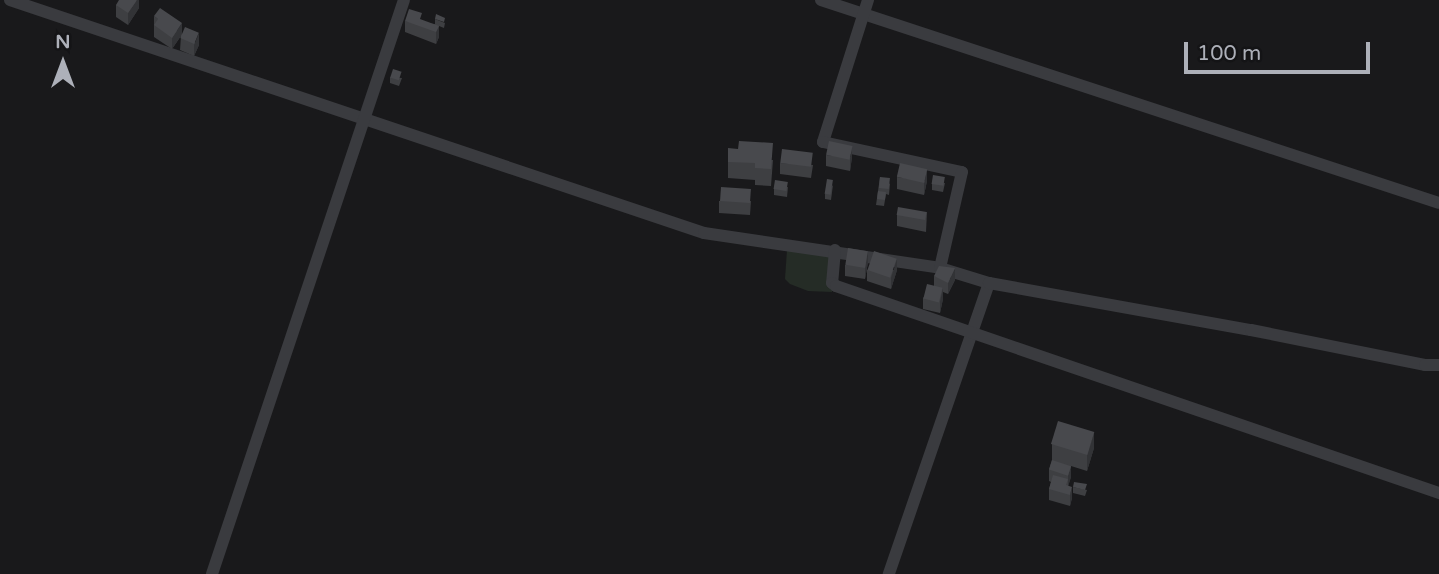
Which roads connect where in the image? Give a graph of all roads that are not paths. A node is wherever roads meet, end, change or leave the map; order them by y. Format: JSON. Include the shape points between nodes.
{"nodes":[{"id":1,"x":10,"y":0,"type":"edge"},
{"id":2,"x":404,"y":0,"type":"edge"},
{"id":3,"x":821,"y":0,"type":"edge"},
{"id":4,"x":868,"y":0,"type":"edge"},
{"id":5,"x":863,"y":14,"type":"junction"},
{"id":6,"x":363,"y":118,"type":"junction"},
{"id":7,"x":1439,"y":203,"type":"edge"},
{"id":8,"x":835,"y":250,"type":"junction"},
{"id":9,"x":941,"y":266,"type":"junction"},
{"id":10,"x":989,"y":284,"type":"junction"},
{"id":11,"x":971,"y":332,"type":"junction"},
{"id":12,"x":1439,"y":365,"type":"edge"},
{"id":13,"x":1439,"y":494,"type":"edge"},
{"id":14,"x":212,"y":574,"type":"edge"},
{"id":15,"x":889,"y":574,"type":"edge"}],
"edges":[{"from":1,"to":6,"type":"street"},
{"from":2,"to":6,"type":"street"},
{"from":3,"to":5,"type":"street"},
{"from":4,"to":5,"type":"street"},
{"from":5,"to":7,"type":"street"},
{"from":5,"to":9,"type":"street","via":[[823,142],[962,172]]},
{"from":6,"to":8,"type":"street","via":[[704,233]]},
{"from":6,"to":14,"type":"street"},
{"from":8,"to":9,"type":"street"},
{"from":8,"to":11,"type":"street","via":[[832,283],[836,286]]},
{"from":9,"to":10,"type":"street"},
{"from":10,"to":11,"type":"street"},
{"from":10,"to":12,"type":"street"},
{"from":11,"to":13,"type":"street"},
{"from":11,"to":15,"type":"street"}]}
